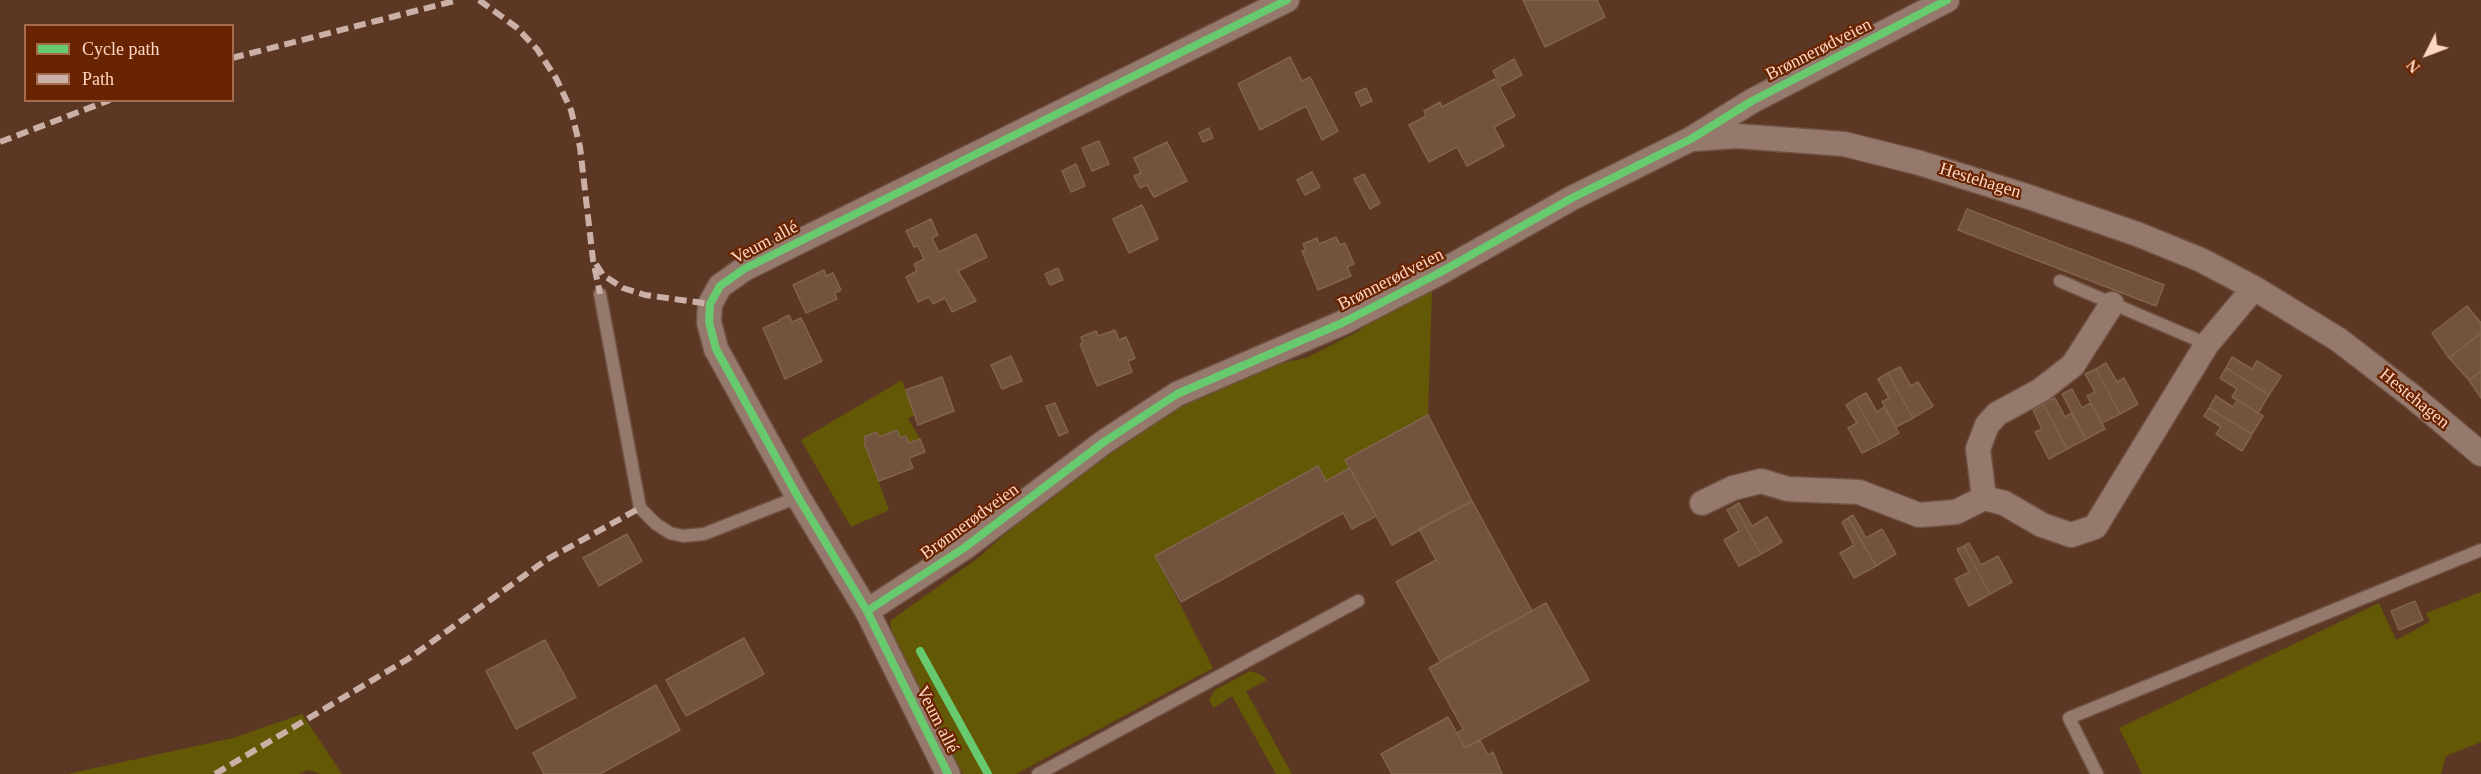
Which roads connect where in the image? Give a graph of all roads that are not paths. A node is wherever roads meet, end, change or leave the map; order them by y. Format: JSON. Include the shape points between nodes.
{"nodes":[{"id":1,"x":1287,"y":0,"type":"edge"},
{"id":2,"x":1947,"y":0,"type":"edge"},
{"id":3,"x":1691,"y":139,"type":"junction"},
{"id":4,"x":2060,"y":281,"type":"dead end"},
{"id":5,"x":2254,"y":288,"type":"junction"},
{"id":6,"x":600,"y":294,"type":"dead end"},
{"id":7,"x":2112,"y":304,"type":"junction"},
{"id":8,"x":2207,"y":344,"type":"junction"},
{"id":9,"x":2481,"y":454,"type":"edge"},
{"id":10,"x":798,"y":497,"type":"junction"},
{"id":11,"x":1984,"y":498,"type":"junction"},
{"id":12,"x":1702,"y":503,"type":"dead end"},
{"id":13,"x":2481,"y":550,"type":"edge"},
{"id":14,"x":1358,"y":601,"type":"dead end"},
{"id":15,"x":867,"y":612,"type":"junction"},
{"id":16,"x":948,"y":774,"type":"edge"},
{"id":17,"x":1038,"y":774,"type":"edge"},
{"id":18,"x":2097,"y":774,"type":"edge"}],
"edges":[{"from":1,"to":10,"type":"street","name":"Veum allé","via":[[744,269],[720,286],[710,304],[709,322],[716,349]]},
{"from":2,"to":3,"type":"street","name":"Brønnerødveien","via":[[1752,101]]},
{"from":3,"to":5,"type":"street","name":"Hestehagen","via":[[1737,136],[1844,144],[1920,163],[2138,234]]},
{"from":3,"to":15,"type":"street","name":"Brønnerødveien","via":[[1572,198],[1342,323],[1177,394],[1104,442],[964,548]]},
{"from":4,"to":7,"type":"lane"},
{"from":5,"to":8,"type":"street"},
{"from":5,"to":9,"type":"street","name":"Hestehagen","via":[[2338,340]]},
{"from":6,"to":10,"type":"lane","via":[[640,508],[656,524],[683,536],[704,534]]},
{"from":7,"to":8,"type":"lane"},
{"from":7,"to":11,"type":"street","via":[[2073,365],[2041,390],[1997,414],[1987,425],[1978,449]]},
{"from":8,"to":11,"type":"street","via":[[2096,527],[2071,535],[2042,525],[2004,503]]},
{"from":10,"to":15,"type":"street","name":"Veum allé"},
{"from":11,"to":12,"type":"street","via":[[1956,512],[1919,515],[1859,492],[1788,489],[1761,482],[1733,488]]},
{"from":13,"to":18,"type":"lane","via":[[2069,718]]},
{"from":14,"to":17,"type":"lane"},
{"from":15,"to":16,"type":"street","name":"Veum allé"}]}
